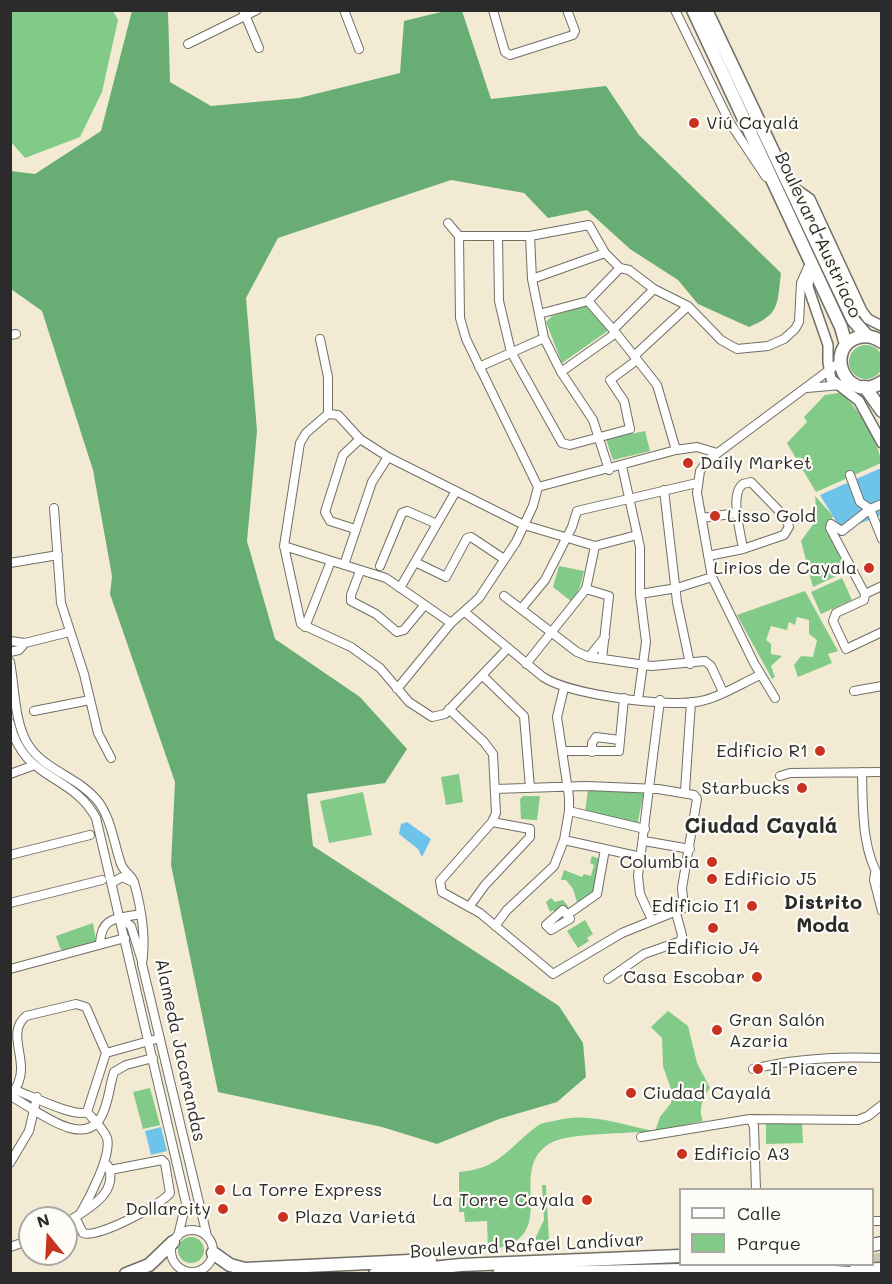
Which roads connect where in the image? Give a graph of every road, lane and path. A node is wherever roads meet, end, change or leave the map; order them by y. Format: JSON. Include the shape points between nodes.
{"nodes":[{"id":1,"x":257,"y":10,"type":"edge"},
{"id":2,"x":344,"y":10,"type":"edge"},
{"id":3,"x":494,"y":10,"type":"edge"},
{"id":4,"x":567,"y":10,"type":"edge"},
{"id":5,"x":675,"y":10,"type":"edge"},
{"id":6,"x":693,"y":10,"type":"edge"},
{"id":7,"x":706,"y":10,"type":"edge"},
{"id":8,"x":244,"y":13,"type":"edge"},
{"id":9,"x":188,"y":44,"type":"dead end"},
{"id":10,"x":259,"y":48,"type":"dead end"},
{"id":11,"x":359,"y":49,"type":"dead end"},
{"id":12,"x":786,"y":182,"type":"junction"},
{"id":13,"x":784,"y":205,"type":"junction"},
{"id":14,"x":448,"y":223,"type":"dead end"},
{"id":15,"x":459,"y":236,"type":"junction"},
{"id":16,"x":498,"y":236,"type":"junction"},
{"id":17,"x":530,"y":236,"type":"junction"},
{"id":18,"x":605,"y":253,"type":"junction"},
{"id":19,"x":810,"y":262,"type":"junction"},
{"id":20,"x":620,"y":268,"type":"junction"},
{"id":21,"x":532,"y":279,"type":"junction"},
{"id":22,"x":654,"y":289,"type":"junction"},
{"id":23,"x":588,"y":301,"type":"junction"},
{"id":24,"x":688,"y":306,"type":"junction"},
{"id":25,"x":539,"y":314,"type":"junction"},
{"id":26,"x":882,"y":326,"type":"edge"},
{"id":27,"x":615,"y":331,"type":"junction"},
{"id":28,"x":867,"y":336,"type":"junction"},
{"id":29,"x":544,"y":338,"type":"junction"},
{"id":30,"x":320,"y":339,"type":"dead end"},
{"id":31,"x":882,"y":342,"type":"edge"},
{"id":32,"x":846,"y":345,"type":"junction"},
{"id":33,"x":511,"y":352,"type":"junction"},
{"id":34,"x":636,"y":358,"type":"junction"},
{"id":35,"x":840,"y":362,"type":"junction"},
{"id":36,"x":479,"y":367,"type":"junction"},
{"id":37,"x":561,"y":372,"type":"junction"},
{"id":38,"x":829,"y":372,"type":"junction"},
{"id":39,"x":882,"y":381,"type":"edge"},
{"id":40,"x":851,"y":382,"type":"junction"},
{"id":41,"x":838,"y":386,"type":"junction"},
{"id":42,"x":865,"y":387,"type":"junction"},
{"id":43,"x":807,"y":388,"type":"junction"},
{"id":44,"x":857,"y":399,"type":"junction"},
{"id":45,"x":882,"y":411,"type":"edge"},
{"id":46,"x":328,"y":414,"type":"junction"},
{"id":47,"x":599,"y":438,"type":"junction"},
{"id":48,"x":360,"y":439,"type":"junction"},
{"id":49,"x":882,"y":443,"type":"edge"},
{"id":50,"x":676,"y":450,"type":"junction"},
{"id":51,"x":717,"y":453,"type":"junction"},
{"id":52,"x":388,"y":457,"type":"junction"},
{"id":53,"x":622,"y":466,"type":"junction"},
{"id":54,"x":609,"y":470,"type":"junction"},
{"id":55,"x":850,"y":475,"type":"dead end"},
{"id":56,"x":697,"y":483,"type":"junction"},
{"id":57,"x":538,"y":487,"type":"junction"},
{"id":58,"x":664,"y":490,"type":"junction"},
{"id":59,"x":456,"y":491,"type":"junction"},
{"id":60,"x":630,"y":498,"type":"junction"},
{"id":61,"x":882,"y":504,"type":"edge"},
{"id":62,"x":54,"y":508,"type":"dead end"},
{"id":63,"x":870,"y":509,"type":"junction"},
{"id":64,"x":737,"y":513,"type":"junction"},
{"id":65,"x":702,"y":518,"type":"junction"},
{"id":66,"x":437,"y":524,"type":"junction"},
{"id":67,"x":524,"y":525,"type":"junction"},
{"id":68,"x":355,"y":529,"type":"junction"},
{"id":69,"x":637,"y":535,"type":"junction"},
{"id":70,"x":566,"y":537,"type":"junction"},
{"id":71,"x":882,"y":539,"type":"edge"},
{"id":72,"x":284,"y":546,"type":"junction"},
{"id":73,"x":595,"y":546,"type":"junction"},
{"id":74,"x":743,"y":549,"type":"junction"},
{"id":75,"x":58,"y":555,"type":"junction"},
{"id":76,"x":708,"y":556,"type":"junction"},
{"id":77,"x":504,"y":559,"type":"junction"},
{"id":78,"x":331,"y":561,"type":"junction"},
{"id":79,"x":415,"y":562,"type":"junction"},
{"id":80,"x":10,"y":563,"type":"edge"},
{"id":81,"x":344,"y":565,"type":"junction"},
{"id":82,"x":380,"y":566,"type":"dead end"},
{"id":83,"x":360,"y":571,"type":"junction"},
{"id":84,"x":712,"y":577,"type":"junction"},
{"id":85,"x":882,"y":586,"type":"edge"},
{"id":86,"x":400,"y":588,"type":"junction"},
{"id":87,"x":677,"y":588,"type":"junction"},
{"id":88,"x":586,"y":589,"type":"junction"},
{"id":89,"x":640,"y":594,"type":"junction"},
{"id":90,"x":865,"y":594,"type":"junction"},
{"id":91,"x":504,"y":596,"type":"dead end"},
{"id":92,"x":423,"y":606,"type":"junction"},
{"id":93,"x":521,"y":609,"type":"junction"},
{"id":94,"x":466,"y":613,"type":"junction"},
{"id":95,"x":451,"y":623,"type":"junction"},
{"id":96,"x":304,"y":627,"type":"junction"},
{"id":97,"x":69,"y":632,"type":"junction"},
{"id":98,"x":551,"y":632,"type":"junction"},
{"id":99,"x":882,"y":632,"type":"edge"},
{"id":100,"x":606,"y":636,"type":"junction"},
{"id":101,"x":10,"y":641,"type":"edge"},
{"id":102,"x":25,"y":643,"type":"junction"},
{"id":103,"x":508,"y":648,"type":"junction"},
{"id":104,"x":10,"y":651,"type":"edge"},
{"id":105,"x":589,"y":657,"type":"junction"},
{"id":106,"x":602,"y":658,"type":"junction"},
{"id":107,"x":10,"y":662,"type":"edge"},
{"id":108,"x":526,"y":664,"type":"junction"},
{"id":109,"x":690,"y":664,"type":"junction"},
{"id":110,"x":644,"y":665,"type":"junction"},
{"id":111,"x":760,"y":675,"type":"junction"},
{"id":112,"x":483,"y":676,"type":"junction"},
{"id":113,"x":882,"y":686,"type":"edge"},
{"id":114,"x":398,"y":688,"type":"junction"},
{"id":115,"x":564,"y":688,"type":"junction"},
{"id":116,"x":854,"y":691,"type":"dead end"},
{"id":117,"x":723,"y":692,"type":"junction"},
{"id":118,"x":775,"y":698,"type":"dead end"},
{"id":119,"x":624,"y":699,"type":"junction"},
{"id":120,"x":638,"y":699,"type":"junction"},
{"id":121,"x":90,"y":700,"type":"junction"},
{"id":122,"x":660,"y":700,"type":"junction"},
{"id":123,"x":691,"y":702,"type":"junction"},
{"id":124,"x":449,"y":709,"type":"junction"},
{"id":125,"x":34,"y":711,"type":"dead end"},
{"id":126,"x":21,"y":725,"type":"junction"},
{"id":127,"x":11,"y":726,"type":"edge"},
{"id":128,"x":620,"y":740,"type":"junction"},
{"id":129,"x":563,"y":751,"type":"junction"},
{"id":130,"x":592,"y":752,"type":"junction"},
{"id":131,"x":111,"y":759,"type":"dead end"},
{"id":132,"x":32,"y":766,"type":"junction"},
{"id":133,"x":862,"y":772,"type":"junction"},
{"id":134,"x":882,"y":772,"type":"edge"},
{"id":135,"x":10,"y":774,"type":"edge"},
{"id":136,"x":780,"y":776,"type":"dead end"},
{"id":137,"x":568,"y":786,"type":"junction"},
{"id":138,"x":530,"y":788,"type":"junction"},
{"id":139,"x":495,"y":789,"type":"junction"},
{"id":140,"x":650,"y":790,"type":"junction"},
{"id":141,"x":685,"y":791,"type":"junction"},
{"id":142,"x":569,"y":811,"type":"junction"},
{"id":143,"x":492,"y":822,"type":"junction"},
{"id":144,"x":645,"y":829,"type":"junction"},
{"id":145,"x":90,"y":835,"type":"dead end"},
{"id":146,"x":564,"y":840,"type":"junction"},
{"id":147,"x":644,"y":840,"type":"junction"},
{"id":148,"x":115,"y":844,"type":"junction"},
{"id":149,"x":605,"y":849,"type":"junction"},
{"id":150,"x":690,"y":849,"type":"junction"},
{"id":151,"x":105,"y":853,"type":"junction"},
{"id":152,"x":10,"y":855,"type":"edge"},
{"id":153,"x":640,"y":857,"type":"junction"},
{"id":154,"x":878,"y":872,"type":"edge"},
{"id":155,"x":102,"y":880,"type":"dead end"},
{"id":156,"x":882,"y":882,"type":"edge"},
{"id":157,"x":112,"y":883,"type":"junction"},
{"id":158,"x":134,"y":883,"type":"junction"},
{"id":159,"x":10,"y":903,"type":"edge"},
{"id":160,"x":470,"y":907,"type":"junction"},
{"id":161,"x":882,"y":911,"type":"edge"},
{"id":162,"x":676,"y":913,"type":"junction"},
{"id":163,"x":140,"y":914,"type":"junction"},
{"id":164,"x":567,"y":915,"type":"dead end"},
{"id":165,"x":121,"y":918,"type":"junction"},
{"id":166,"x":652,"y":920,"type":"junction"},
{"id":167,"x":495,"y":926,"type":"junction"},
{"id":168,"x":125,"y":938,"type":"junction"},
{"id":169,"x":100,"y":944,"type":"junction"},
{"id":170,"x":142,"y":964,"type":"junction"},
{"id":171,"x":10,"y":969,"type":"edge"},
{"id":172,"x":608,"y":979,"type":"dead end"},
{"id":173,"x":160,"y":1038,"type":"junction"},
{"id":174,"x":149,"y":1041,"type":"junction"},
{"id":175,"x":106,"y":1053,"type":"junction"},
{"id":176,"x":153,"y":1058,"type":"junction"},
{"id":177,"x":882,"y":1058,"type":"edge"},
{"id":178,"x":753,"y":1069,"type":"dead end"},
{"id":179,"x":12,"y":1094,"type":"edge"},
{"id":180,"x":37,"y":1097,"type":"junction"},
{"id":181,"x":882,"y":1105,"type":"edge"},
{"id":182,"x":36,"y":1110,"type":"junction"},
{"id":183,"x":87,"y":1112,"type":"junction"},
{"id":184,"x":750,"y":1119,"type":"junction"},
{"id":185,"x":97,"y":1124,"type":"junction"},
{"id":186,"x":641,"y":1137,"type":"dead end"},
{"id":187,"x":105,"y":1159,"type":"junction"},
{"id":188,"x":10,"y":1163,"type":"edge"},
{"id":189,"x":110,"y":1170,"type":"junction"},
{"id":190,"x":756,"y":1188,"type":"edge"},
{"id":191,"x":78,"y":1215,"type":"edge"},
{"id":192,"x":78,"y":1215,"type":"edge"},
{"id":193,"x":78,"y":1219,"type":"edge"},
{"id":194,"x":207,"y":1236,"type":"junction"},
{"id":195,"x":176,"y":1239,"type":"junction"},
{"id":196,"x":213,"y":1253,"type":"junction"},
{"id":197,"x":679,"y":1256,"type":"edge"},
{"id":198,"x":469,"y":1264,"type":"junction"},
{"id":199,"x":786,"y":1266,"type":"edge"},
{"id":200,"x":772,"y":1268,"type":"junction"},
{"id":201,"x":882,"y":1269,"type":"edge"},
{"id":202,"x":681,"y":1271,"type":"edge"},
{"id":203,"x":713,"y":1271,"type":"edge"},
{"id":204,"x":200,"y":1272,"type":"edge"},
{"id":205,"x":255,"y":1272,"type":"edge"},
{"id":206,"x":848,"y":1272,"type":"junction"},
{"id":207,"x":820,"y":1273,"type":"edge"},
{"id":208,"x":126,"y":1274,"type":"edge"},
{"id":209,"x":375,"y":1274,"type":"edge"},
{"id":210,"x":499,"y":1274,"type":"edge"},
{"id":211,"x":864,"y":1274,"type":"edge"}],
"edges":[{"from":1,"to":8,"type":"street"},
{"from":2,"to":11,"type":"street"},
{"from":3,"to":4,"type":"street","via":[[505,52],[510,55],[573,35]]},
{"from":5,"to":13,"type":"street","via":[[730,123]]},
{"from":6,"to":13,"type":"main road","name":"Boulevard Austríaco"},
{"from":7,"to":12,"type":"main road","name":"Boulevard Austríaco"},
{"from":8,"to":9,"type":"street"},
{"from":8,"to":10,"type":"street"},
{"from":12,"to":26,"type":"street","via":[[810,199],[862,311]]},
{"from":12,"to":28,"type":"main road","name":"Boulevard Austríaco","via":[[853,320]]},
{"from":13,"to":19,"type":"main road","name":"Boulevard Austríaco"},
{"from":14,"to":15,"type":"street"},
{"from":15,"to":16,"type":"street"},
{"from":15,"to":36,"type":"street","via":[[460,318]]},
{"from":16,"to":17,"type":"street"},
{"from":16,"to":33,"type":"street","via":[[499,301]]},
{"from":17,"to":18,"type":"street","via":[[589,225]]},
{"from":17,"to":21,"type":"street"},
{"from":18,"to":20,"type":"street"},
{"from":18,"to":21,"type":"street"},
{"from":19,"to":24,"type":"street","via":[[801,284],[799,322],[784,339],[768,346],[744,350],[729,346]]},
{"from":19,"to":32,"type":"main road","name":"Boulevard Austríaco"},
{"from":19,"to":38,"type":"street","via":[[808,287],[828,345]]},
{"from":20,"to":22,"type":"street","via":[[629,270]]},
{"from":20,"to":23,"type":"street"},
{"from":21,"to":25,"type":"street"},
{"from":22,"to":24,"type":"street"},
{"from":22,"to":27,"type":"street"},
{"from":23,"to":25,"type":"street"},
{"from":23,"to":27,"type":"street"},
{"from":24,"to":34,"type":"street"},
{"from":25,"to":29,"type":"street"},
{"from":27,"to":34,"type":"street"},
{"from":27,"to":37,"type":"street"},
{"from":28,"to":31,"type":"main road"},
{"from":28,"to":32,"type":"main road"},
{"from":29,"to":33,"type":"street"},
{"from":29,"to":37,"type":"street"},
{"from":30,"to":46,"type":"street","via":[[328,376]]},
{"from":32,"to":35,"type":"main road"},
{"from":33,"to":36,"type":"street"},
{"from":33,"to":47,"type":"street","via":[[562,443],[570,445]]},
{"from":34,"to":47,"type":"street","via":[[610,380],[624,401],[630,429]]},
{"from":34,"to":50,"type":"street","via":[[662,395]]},
{"from":35,"to":38,"type":"street"},
{"from":35,"to":40,"type":"main road","via":[[843,374]]},
{"from":36,"to":57,"type":"street"},
{"from":37,"to":47,"type":"street","via":[[593,420]]},
{"from":38,"to":41,"type":"street"},
{"from":38,"to":43,"type":"street"},
{"from":39,"to":42,"type":"main road"},
{"from":40,"to":41,"type":"street"},
{"from":40,"to":42,"type":"main road"},
{"from":40,"to":44,"type":"main road"},
{"from":41,"to":43,"type":"street"},
{"from":41,"to":44,"type":"street"},
{"from":42,"to":45,"type":"main road"},
{"from":43,"to":51,"type":"street"},
{"from":44,"to":49,"type":"street"},
{"from":46,"to":48,"type":"street","via":[[338,415]]},
{"from":46,"to":72,"type":"street","via":[[300,443]]},
{"from":47,"to":54,"type":"street"},
{"from":48,"to":52,"type":"street"},
{"from":48,"to":68,"type":"street","via":[[343,455],[325,512],[330,521]]},
{"from":50,"to":51,"type":"street","via":[[697,447]]},
{"from":50,"to":53,"type":"street"},
{"from":51,"to":56,"type":"street","via":[[707,461]]},
{"from":52,"to":59,"type":"street"},
{"from":52,"to":68,"type":"street","via":[[372,482]]},
{"from":53,"to":54,"type":"street"},
{"from":53,"to":60,"type":"street"},
{"from":54,"to":57,"type":"street"},
{"from":55,"to":63,"type":"street","via":[[860,502]]},
{"from":56,"to":58,"type":"street"},
{"from":56,"to":65,"type":"street"},
{"from":57,"to":67,"type":"street"},
{"from":58,"to":60,"type":"street"},
{"from":58,"to":87,"type":"street"},
{"from":59,"to":66,"type":"street"},
{"from":59,"to":67,"type":"street"},
{"from":60,"to":69,"type":"street"},
{"from":60,"to":70,"type":"street","via":[[580,509]]},
{"from":61,"to":63,"type":"street"},
{"from":62,"to":75,"type":"street"},
{"from":63,"to":71,"type":"street"},
{"from":63,"to":90,"type":"street","via":[[842,531],[831,524],[830,528]]},
{"from":64,"to":65,"type":"street"},
{"from":64,"to":74,"type":"street"},
{"from":64,"to":74,"type":"street","via":[[739,486],[751,482],[789,527],[783,535]]},
{"from":65,"to":76,"type":"street"},
{"from":66,"to":79,"type":"street"},
{"from":66,"to":82,"type":"street","via":[[407,511],[402,513]]},
{"from":67,"to":70,"type":"street"},
{"from":67,"to":77,"type":"street"},
{"from":68,"to":81,"type":"street"},
{"from":69,"to":73,"type":"street"},
{"from":69,"to":89,"type":"street"},
{"from":70,"to":73,"type":"street"},
{"from":70,"to":93,"type":"street","via":[[545,580]]},
{"from":72,"to":78,"type":"street"},
{"from":72,"to":96,"type":"street"},
{"from":73,"to":88,"type":"street"},
{"from":74,"to":76,"type":"street"},
{"from":75,"to":80,"type":"street"},
{"from":75,"to":97,"type":"street","via":[[60,595]]},
{"from":76,"to":84,"type":"street"},
{"from":77,"to":79,"type":"street","via":[[471,537],[446,577]]},
{"from":77,"to":94,"type":"street"},
{"from":78,"to":81,"type":"street"},
{"from":78,"to":96,"type":"street"},
{"from":79,"to":86,"type":"street"},
{"from":81,"to":83,"type":"street"},
{"from":83,"to":86,"type":"street","via":[[386,578]]},
{"from":83,"to":92,"type":"street","via":[[351,601],[376,614],[397,632],[404,630]]},
{"from":84,"to":87,"type":"street"},
{"from":84,"to":111,"type":"street"},
{"from":85,"to":90,"type":"street"},
{"from":86,"to":92,"type":"street"},
{"from":87,"to":89,"type":"street"},
{"from":87,"to":109,"type":"street"},
{"from":88,"to":98,"type":"street"},
{"from":88,"to":100,"type":"street","via":[[609,596]]},
{"from":89,"to":110,"type":"street","via":[[646,642]]},
{"from":90,"to":99,"type":"street","via":[[864,600],[836,614],[833,626],[846,649]]},
{"from":91,"to":93,"type":"street"},
{"from":92,"to":95,"type":"street"},
{"from":93,"to":98,"type":"street"},
{"from":94,"to":95,"type":"street"},
{"from":94,"to":103,"type":"street"},
{"from":95,"to":114,"type":"street"},
{"from":96,"to":114,"type":"street","via":[[351,647],[380,668]]},
{"from":97,"to":102,"type":"street"},
{"from":97,"to":121,"type":"street"},
{"from":98,"to":105,"type":"street"},
{"from":98,"to":108,"type":"street"},
{"from":100,"to":105,"type":"street"},
{"from":100,"to":106,"type":"street"},
{"from":101,"to":102,"type":"street"},
{"from":102,"to":104,"type":"street","via":[[19,650]]},
{"from":103,"to":108,"type":"street"},
{"from":103,"to":112,"type":"street"},
{"from":105,"to":106,"type":"street"},
{"from":106,"to":110,"type":"street"},
{"from":107,"to":126,"type":"street","name":"Alameda Jacarandas"},
{"from":108,"to":115,"type":"street"},
{"from":109,"to":110,"type":"street"},
{"from":109,"to":117,"type":"street","via":[[709,663]]},
{"from":110,"to":120,"type":"street"},
{"from":111,"to":117,"type":"street"},
{"from":111,"to":118,"type":"street"},
{"from":112,"to":124,"type":"street"},
{"from":112,"to":138,"type":"street","via":[[525,716]]},
{"from":113,"to":116,"type":"street"},
{"from":114,"to":124,"type":"street","via":[[427,716],[439,717]]},
{"from":115,"to":119,"type":"street"},
{"from":115,"to":129,"type":"street","via":[[557,717]]},
{"from":117,"to":123,"type":"street"},
{"from":119,"to":120,"type":"street"},
{"from":119,"to":128,"type":"street"},
{"from":120,"to":122,"type":"street"},
{"from":121,"to":125,"type":"street"},
{"from":121,"to":131,"type":"street","via":[[98,733]]},
{"from":122,"to":123,"type":"street"},
{"from":122,"to":140,"type":"street"},
{"from":123,"to":141,"type":"street"},
{"from":124,"to":139,"type":"street","via":[[489,748]]},
{"from":126,"to":127,"type":"street"},
{"from":126,"to":148,"type":"street","name":"Alameda Jacarandas","via":[[29,746],[42,762],[98,801]]},
{"from":127,"to":132,"type":"street","name":"Alameda Jacarandas","via":[[17,746]]},
{"from":128,"to":130,"type":"street","via":[[617,753]]},
{"from":128,"to":130,"type":"street","via":[[596,737]]},
{"from":129,"to":130,"type":"street"},
{"from":129,"to":137,"type":"street"},
{"from":132,"to":135,"type":"street"},
{"from":132,"to":151,"type":"street","name":"Alameda Jacarandas","via":[[90,806]]},
{"from":133,"to":134,"type":"street"},
{"from":133,"to":136,"type":"street","via":[[790,772]]},
{"from":133,"to":154,"type":"street","via":[[864,828]]},
{"from":137,"to":138,"type":"street"},
{"from":137,"to":140,"type":"street"},
{"from":137,"to":142,"type":"street"},
{"from":138,"to":139,"type":"street"},
{"from":139,"to":143,"type":"street"},
{"from":140,"to":141,"type":"street"},
{"from":140,"to":144,"type":"street"},
{"from":141,"to":150,"type":"street","via":[[697,799]]},
{"from":142,"to":144,"type":"street"},
{"from":142,"to":146,"type":"street"},
{"from":143,"to":160,"type":"street","via":[[440,881],[442,892]]},
{"from":143,"to":160,"type":"street","via":[[523,826],[530,829],[530,837]]},
{"from":144,"to":147,"type":"street"},
{"from":145,"to":152,"type":"street"},
{"from":146,"to":149,"type":"street"},
{"from":146,"to":167,"type":"street","via":[[554,866]]},
{"from":147,"to":150,"type":"street"},
{"from":147,"to":153,"type":"street"},
{"from":148,"to":151,"type":"street","via":[[114,852]]},
{"from":148,"to":158,"type":"street","name":"Alameda Jacarandas","via":[[122,866]]},
{"from":149,"to":153,"type":"street"},
{"from":149,"to":164,"type":"street","via":[[597,894]]},
{"from":150,"to":162,"type":"street","via":[[682,888],[684,908]]},
{"from":151,"to":157,"type":"street","name":"Alameda Jacarandas"},
{"from":153,"to":166,"type":"street","via":[[638,886]]},
{"from":154,"to":156,"type":"street"},
{"from":154,"to":161,"type":"street","via":[[874,880]]},
{"from":155,"to":159,"type":"street"},
{"from":157,"to":158,"type":"street","via":[[122,877]]},
{"from":157,"to":165,"type":"street","name":"Alameda Jacarandas"},
{"from":158,"to":163,"type":"street","name":"Alameda Jacarandas"},
{"from":160,"to":167,"type":"street"},
{"from":162,"to":166,"type":"street"},
{"from":162,"to":172,"type":"street","via":[[681,941],[644,954]]},
{"from":163,"to":165,"type":"street"},
{"from":163,"to":170,"type":"street","name":"Alameda Jacarandas"},
{"from":165,"to":168,"type":"street","name":"Alameda Jacarandas"},
{"from":165,"to":169,"type":"street","via":[[102,927]]},
{"from":165,"to":170,"type":"street","via":[[131,927]]},
{"from":166,"to":167,"type":"street","via":[[553,974]]},
{"from":168,"to":169,"type":"street"},
{"from":168,"to":174,"type":"street","name":"Alameda Jacarandas"},
{"from":169,"to":171,"type":"street"},
{"from":170,"to":173,"type":"street","name":"Alameda Jacarandas"},
{"from":173,"to":174,"type":"street"},
{"from":173,"to":194,"type":"street","name":"Alameda Jacarandas"},
{"from":174,"to":175,"type":"street"},
{"from":174,"to":176,"type":"street","name":"Alameda Jacarandas"},
{"from":175,"to":179,"type":"street","via":[[89,1011],[82,1005],[26,1016],[17,1029],[21,1070]]},
{"from":175,"to":183,"type":"street"},
{"from":176,"to":185,"type":"street","via":[[114,1072],[108,1101]]},
{"from":176,"to":195,"type":"street","name":"Alameda Jacarandas","via":[[186,1203]]},
{"from":177,"to":178,"type":"street","via":[[789,1059]]},
{"from":179,"to":180,"type":"street"},
{"from":179,"to":182,"type":"street"},
{"from":180,"to":182,"type":"street"},
{"from":180,"to":183,"type":"street","via":[[76,1114]]},
{"from":181,"to":184,"type":"street","via":[[858,1119]]},
{"from":182,"to":185,"type":"street","via":[[71,1129]]},
{"from":182,"to":188,"type":"street","via":[[30,1131]]},
{"from":183,"to":185,"type":"street"},
{"from":184,"to":186,"type":"street"},
{"from":184,"to":190,"type":"street","via":[[754,1126]]},
{"from":185,"to":187,"type":"street","via":[[108,1140]]},
{"from":187,"to":189,"type":"street"},
{"from":187,"to":191,"type":"street","via":[[90,1197]]},
{"from":189,"to":192,"type":"street","via":[[105,1194]]},
{"from":189,"to":193,"type":"street","via":[[162,1160],[170,1193],[94,1234],[83,1233]]},
{"from":194,"to":195,"type":"street","via":[[196,1230]]},
{"from":194,"to":196,"type":"street"},
{"from":195,"to":204,"type":"street","via":[[171,1254],[177,1264],[187,1271]]},
{"from":195,"to":208,"type":"main road","via":[[149,1265]]},
{"from":196,"to":204,"type":"street"},
{"from":196,"to":205,"type":"main road","via":[[230,1265]]},
{"from":197,"to":198,"type":"main road","name":"Boulevard Rafael Landívar"},
{"from":198,"to":205,"type":"main road","via":[[455,1259]]},
{"from":198,"to":209,"type":"main road","name":"Boulevard Rafael Landívar"},
{"from":199,"to":200,"type":"main road"},
{"from":200,"to":203,"type":"main road","name":"Boulevard Rafael Landívar"},
{"from":200,"to":207,"type":"main road"},
{"from":201,"to":206,"type":"main road"},
{"from":202,"to":203,"type":"main road","name":"Boulevard Rafael Landívar"},
{"from":202,"to":210,"type":"main road","name":"Boulevard Rafael Landívar"},
{"from":206,"to":207,"type":"main road"},
{"from":206,"to":211,"type":"main road"}]}
